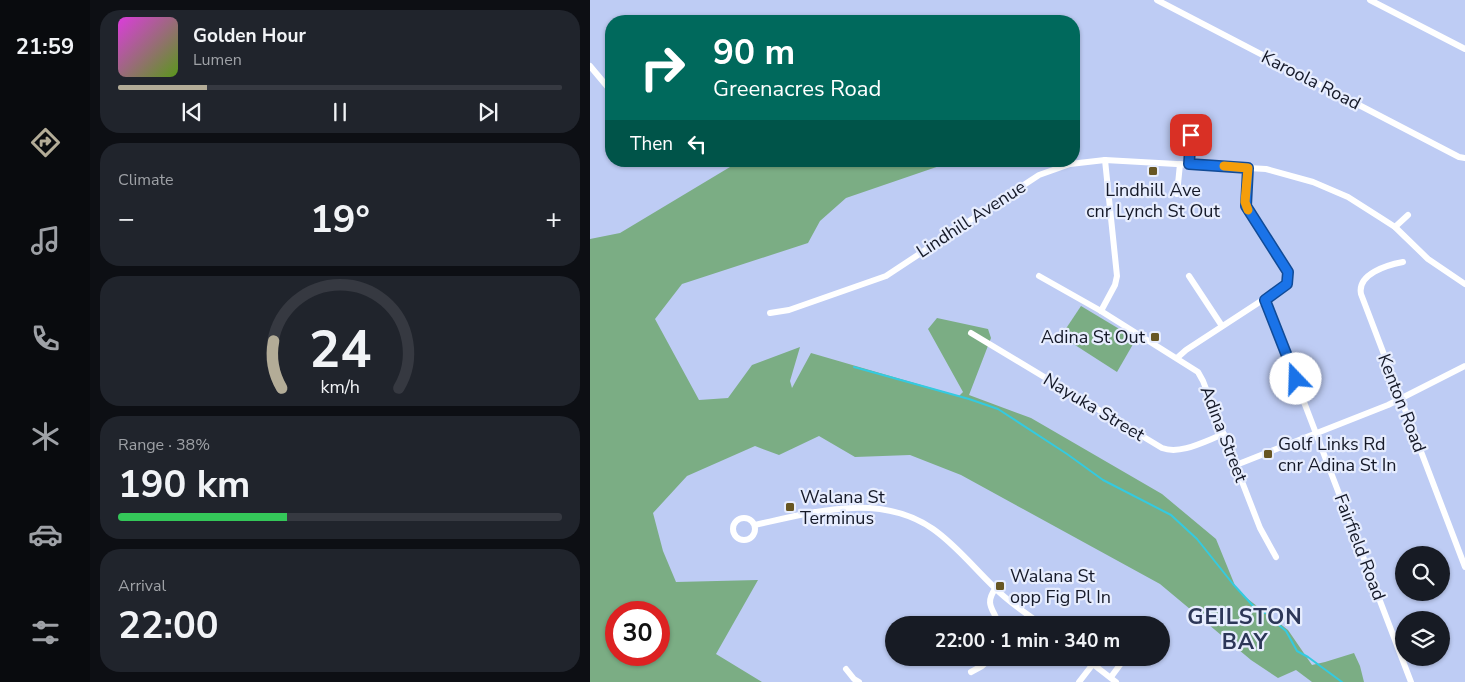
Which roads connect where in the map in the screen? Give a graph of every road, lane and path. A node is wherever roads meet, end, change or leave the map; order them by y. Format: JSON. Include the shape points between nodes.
{"nodes":[{"id":1,"x":1157,"y":0,"type":"edge"},
{"id":2,"x":1370,"y":0,"type":"edge"},
{"id":3,"x":1384,"y":3,"type":"edge"},
{"id":4,"x":1465,"y":49,"type":"edge"},
{"id":5,"x":590,"y":66,"type":"edge"},
{"id":6,"x":605,"y":84,"type":"edge"},
{"id":7,"x":1191,"y":135,"type":"dead end"},
{"id":8,"x":1465,"y":158,"type":"edge"},
{"id":9,"x":1105,"y":160,"type":"junction"},
{"id":10,"x":1080,"y":163,"type":"edge"},
{"id":11,"x":1180,"y":164,"type":"junction"},
{"id":12,"x":1189,"y":164,"type":"junction"},
{"id":13,"x":1062,"y":167,"type":"edge"},
{"id":14,"x":1248,"y":168,"type":"junction"},
{"id":15,"x":1177,"y":194,"type":"dead end"},
{"id":16,"x":1408,"y":215,"type":"dead end"},
{"id":17,"x":1395,"y":227,"type":"junction"},
{"id":18,"x":1403,"y":262,"type":"dead end"},
{"id":19,"x":1039,"y":276,"type":"dead end"},
{"id":20,"x":1189,"y":276,"type":"dead end"},
{"id":21,"x":1465,"y":284,"type":"edge"},
{"id":22,"x":1265,"y":300,"type":"junction"},
{"id":23,"x":1101,"y":311,"type":"junction"},
{"id":24,"x":770,"y":313,"type":"dead end"},
{"id":25,"x":1222,"y":326,"type":"junction"},
{"id":26,"x":970,"y":333,"type":"dead end"},
{"id":27,"x":1178,"y":358,"type":"junction"},
{"id":28,"x":1465,"y":366,"type":"edge"},
{"id":29,"x":1401,"y":400,"type":"junction"},
{"id":30,"x":1316,"y":433,"type":"junction"},
{"id":31,"x":1224,"y":434,"type":"junction"},
{"id":32,"x":1236,"y":464,"type":"junction"},
{"id":33,"x":755,"y":525,"type":"dead end"},
{"id":34,"x":1276,"y":557,"type":"dead end"},
{"id":35,"x":1465,"y":567,"type":"edge"},
{"id":36,"x":995,"y":589,"type":"junction"},
{"id":37,"x":995,"y":616,"type":"edge"},
{"id":38,"x":1030,"y":616,"type":"edge"},
{"id":39,"x":982,"y":666,"type":"edge"},
{"id":40,"x":1091,"y":666,"type":"edge"},
{"id":41,"x":1096,"y":666,"type":"edge"},
{"id":42,"x":1120,"y":666,"type":"edge"},
{"id":43,"x":846,"y":669,"type":"dead end"},
{"id":44,"x":970,"y":672,"type":"dead end"},
{"id":45,"x":1113,"y":679,"type":"edge"},
{"id":46,"x":859,"y":682,"type":"edge"},
{"id":47,"x":1079,"y":682,"type":"edge"},
{"id":48,"x":1411,"y":682,"type":"edge"}],
"edges":[{"from":1,"to":8,"type":"street","name":"Karoola Road"},
{"from":2,"to":3,"type":"street"},
{"from":3,"to":4,"type":"street"},
{"from":5,"to":6,"type":"street"},
{"from":7,"to":12,"type":"street"},
{"from":9,"to":10,"type":"street","name":"Lindhill Avenue"},
{"from":9,"to":11,"type":"street","name":"Lindhill Avenue"},
{"from":9,"to":23,"type":"street","via":[[1117,276]]},
{"from":11,"to":12,"type":"street","name":"Lindhill Avenue"},
{"from":11,"to":15,"type":"street"},
{"from":12,"to":14,"type":"street","name":"Lindhill Avenue"},
{"from":13,"to":24,"type":"street","name":"Lindhill Avenue","via":[[1039,175],[886,276],[789,310]]},
{"from":14,"to":17,"type":"street","name":"Lindhill Avenue","via":[[1280,172],[1330,188]]},
{"from":14,"to":22,"type":"street","via":[[1246,206],[1289,276],[1287,284]]},
{"from":16,"to":17,"type":"street"},
{"from":17,"to":21,"type":"street","name":"Lindhill Avenue","via":[[1428,259]]},
{"from":18,"to":29,"type":"street","name":"Kenton Road","via":[[1365,277],[1360,290]]},
{"from":19,"to":23,"type":"street","name":"Adina Street"},
{"from":20,"to":25,"type":"street"},
{"from":22,"to":25,"type":"street"},
{"from":22,"to":30,"type":"street","name":"Fairfield Road"},
{"from":23,"to":27,"type":"street","name":"Adina Street"},
{"from":25,"to":27,"type":"street"},
{"from":26,"to":31,"type":"street","name":"Nayuka Street","via":[[1166,449],[1184,449]]},
{"from":27,"to":31,"type":"street","name":"Adina Street","via":[[1201,376]]},
{"from":28,"to":29,"type":"street"},
{"from":29,"to":30,"type":"street"},
{"from":29,"to":35,"type":"street","name":"Kenton Road"},
{"from":30,"to":32,"type":"street"},
{"from":30,"to":48,"type":"street","name":"Fairfield Road"},
{"from":31,"to":32,"type":"street","name":"Adina Street"},
{"from":32,"to":34,"type":"street","name":"Adina Street","via":[[1263,536]]},
{"from":33,"to":36,"type":"street","via":[[847,508],[876,508],[898,513],[940,534]]},
{"from":36,"to":37,"type":"street","via":[[989,600]]},
{"from":36,"to":38,"type":"street"},
{"from":39,"to":44,"type":"street"},
{"from":40,"to":47,"type":"street"},
{"from":41,"to":45,"type":"street"},
{"from":42,"to":45,"type":"street"},
{"from":43,"to":46,"type":"street"}]}
